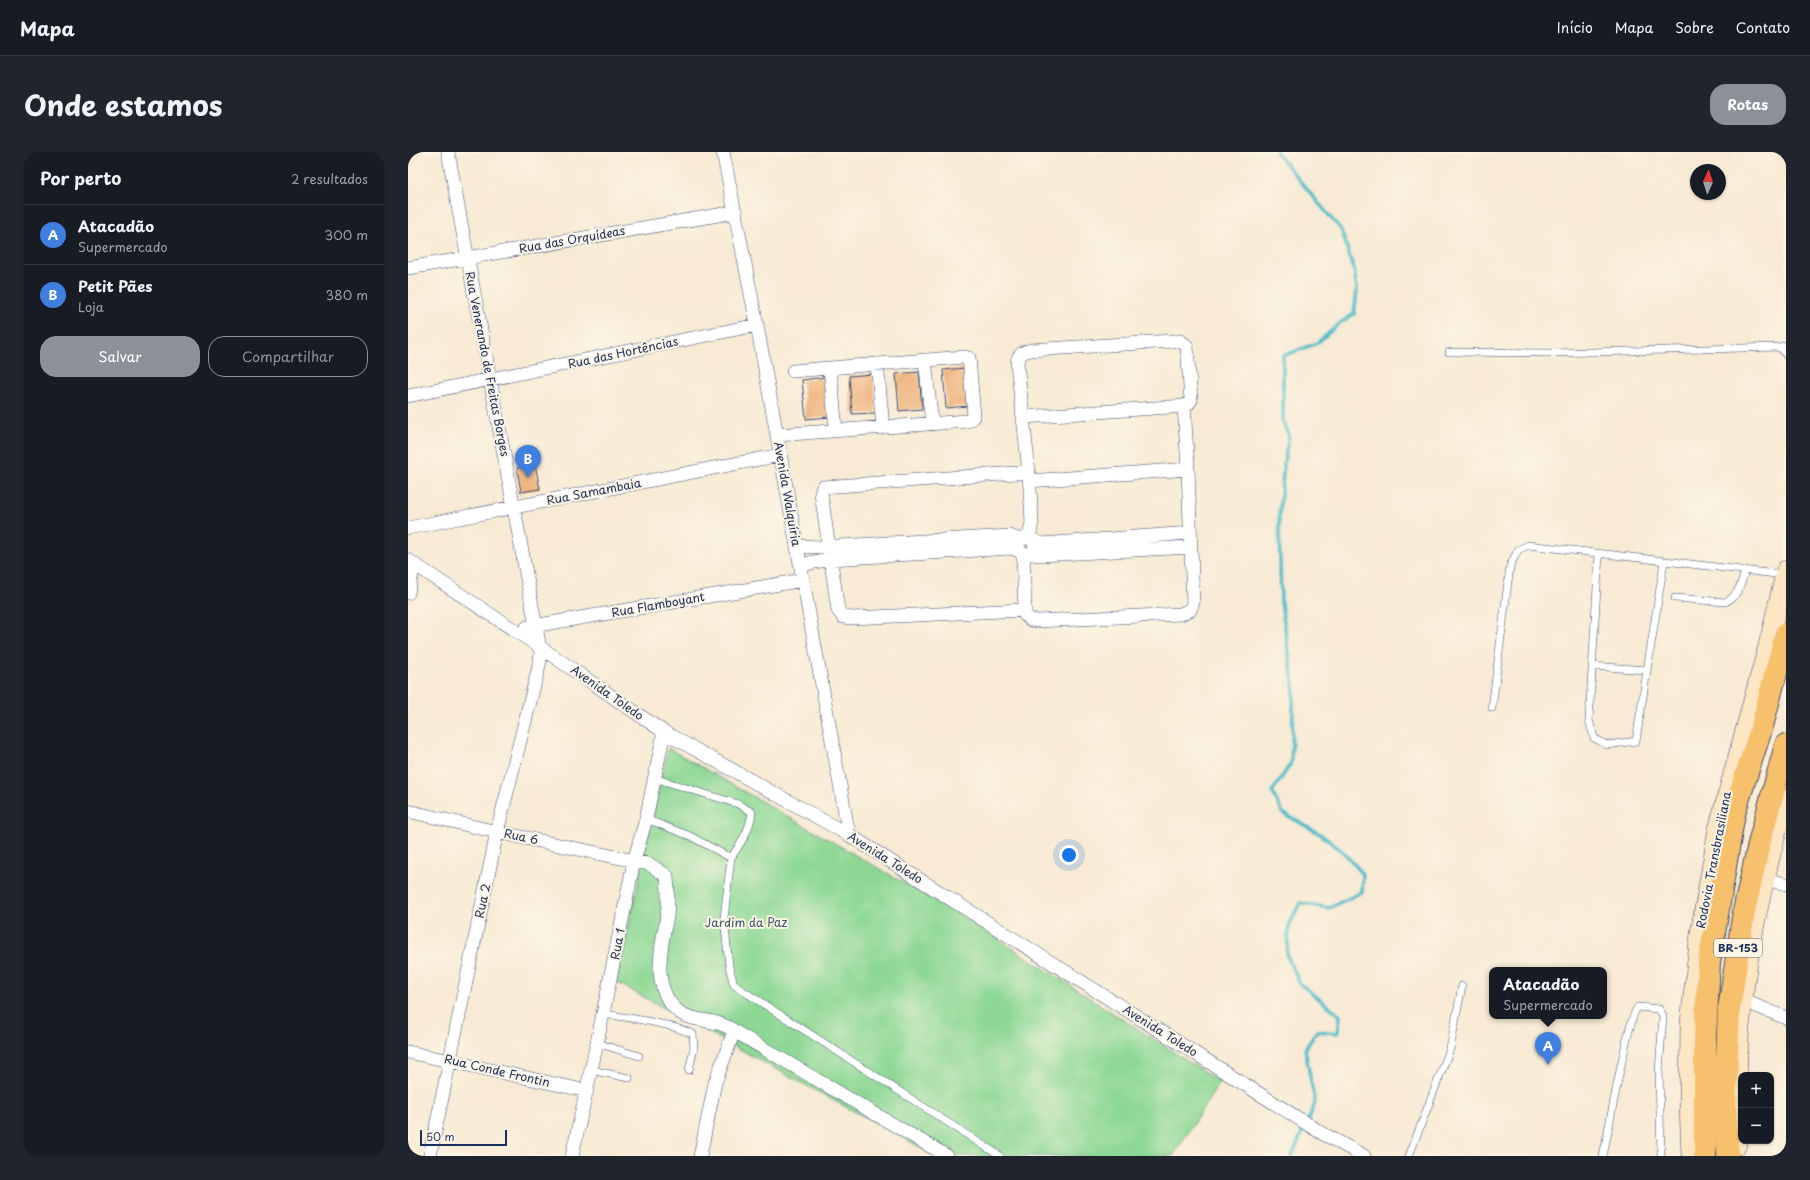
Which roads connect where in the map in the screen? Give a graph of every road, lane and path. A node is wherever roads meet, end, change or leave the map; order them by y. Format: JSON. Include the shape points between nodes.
{"nodes":[{"id":1,"x":448,"y":152,"type":"edge"},
{"id":2,"x":724,"y":152,"type":"edge"},
{"id":3,"x":736,"y":212,"type":"junction"},
{"id":4,"x":467,"y":258,"type":"junction"},
{"id":5,"x":408,"y":268,"type":"edge"},
{"id":6,"x":757,"y":325,"type":"junction"},
{"id":7,"x":1783,"y":346,"type":"edge"},
{"id":8,"x":1449,"y":352,"type":"dead end"},
{"id":9,"x":1786,"y":355,"type":"edge"},
{"id":10,"x":925,"y":360,"type":"junction"},
{"id":11,"x":877,"y":364,"type":"junction"},
{"id":12,"x":830,"y":368,"type":"junction"},
{"id":13,"x":793,"y":371,"type":"dead end"},
{"id":14,"x":490,"y":381,"type":"junction"},
{"id":15,"x":408,"y":396,"type":"edge"},
{"id":16,"x":1184,"y":406,"type":"junction"},
{"id":17,"x":1023,"y":417,"type":"junction"},
{"id":18,"x":932,"y":424,"type":"junction"},
{"id":19,"x":883,"y":427,"type":"junction"},
{"id":20,"x":836,"y":430,"type":"junction"},
{"id":21,"x":777,"y":435,"type":"junction"},
{"id":22,"x":780,"y":455,"type":"junction"},
{"id":23,"x":1188,"y":470,"type":"junction"},
{"id":24,"x":1029,"y":476,"type":"junction"},
{"id":25,"x":515,"y":507,"type":"junction"},
{"id":26,"x":408,"y":528,"type":"edge"},
{"id":27,"x":1190,"y":533,"type":"junction"},
{"id":28,"x":797,"y":546,"type":"junction"},
{"id":29,"x":1026,"y":546,"type":"junction"},
{"id":30,"x":1191,"y":547,"type":"junction"},
{"id":31,"x":830,"y":553,"type":"junction"},
{"id":32,"x":1600,"y":554,"type":"junction"},
{"id":33,"x":411,"y":562,"type":"edge"},
{"id":34,"x":1664,"y":562,"type":"junction"},
{"id":35,"x":1745,"y":571,"type":"junction"},
{"id":36,"x":1786,"y":572,"type":"edge"},
{"id":37,"x":802,"y":574,"type":"junction"},
{"id":38,"x":408,"y":593,"type":"edge"},
{"id":39,"x":1675,"y":598,"type":"dead end"},
{"id":40,"x":1025,"y":610,"type":"junction"},
{"id":41,"x":535,"y":626,"type":"junction"},
{"id":42,"x":513,"y":630,"type":"junction"},
{"id":43,"x":1786,"y":634,"type":"edge"},
{"id":44,"x":540,"y":647,"type":"junction"},
{"id":45,"x":1592,"y":666,"type":"junction"},
{"id":46,"x":1647,"y":670,"type":"junction"},
{"id":47,"x":1492,"y":708,"type":"dead end"},
{"id":48,"x":664,"y":732,"type":"junction"},
{"id":49,"x":1786,"y":745,"type":"edge"},
{"id":50,"x":654,"y":778,"type":"junction"},
{"id":51,"x":1786,"y":799,"type":"edge"},
{"id":52,"x":408,"y":811,"type":"edge"},
{"id":53,"x":1734,"y":812,"type":"junction"},
{"id":54,"x":646,"y":819,"type":"junction"},
{"id":55,"x":497,"y":832,"type":"junction"},
{"id":56,"x":850,"y":835,"type":"junction"},
{"id":57,"x":1775,"y":838,"type":"junction"},
{"id":58,"x":731,"y":858,"type":"junction"},
{"id":59,"x":634,"y":861,"type":"junction"},
{"id":60,"x":1765,"y":879,"type":"junction"},
{"id":61,"x":1786,"y":884,"type":"edge"},
{"id":62,"x":1700,"y":933,"type":"junction"},
{"id":63,"x":1462,"y":986,"type":"dead end"},
{"id":64,"x":1736,"y":1004,"type":"junction"},
{"id":65,"x":604,"y":1014,"type":"junction"},
{"id":66,"x":1786,"y":1018,"type":"edge"},
{"id":67,"x":734,"y":1031,"type":"junction"},
{"id":68,"x":598,"y":1043,"type":"junction"},
{"id":69,"x":408,"y":1052,"type":"edge"},
{"id":70,"x":639,"y":1056,"type":"dead end"},
{"id":71,"x":451,"y":1060,"type":"junction"},
{"id":72,"x":591,"y":1070,"type":"junction"},
{"id":73,"x":689,"y":1070,"type":"dead end"},
{"id":74,"x":629,"y":1078,"type":"dead end"},
{"id":75,"x":587,"y":1091,"type":"junction"},
{"id":76,"x":430,"y":1156,"type":"edge"},
{"id":77,"x":572,"y":1156,"type":"edge"},
{"id":78,"x":700,"y":1156,"type":"edge"},
{"id":79,"x":947,"y":1156,"type":"edge"},
{"id":80,"x":1000,"y":1156,"type":"edge"},
{"id":81,"x":1364,"y":1156,"type":"edge"},
{"id":82,"x":1409,"y":1156,"type":"edge"},
{"id":83,"x":1603,"y":1156,"type":"edge"},
{"id":84,"x":1661,"y":1156,"type":"edge"},
{"id":85,"x":1691,"y":1156,"type":"edge"},
{"id":86,"x":1705,"y":1156,"type":"edge"},
{"id":87,"x":1728,"y":1156,"type":"edge"},
{"id":88,"x":1738,"y":1156,"type":"edge"}],
"edges":[{"from":1,"to":4,"type":"street","name":"Rua Venerando de Freitas Borges"},
{"from":2,"to":3,"type":"street","name":"Avenida Walquíria"},
{"from":3,"to":4,"type":"street","name":"Rua das Orquídeas"},
{"from":3,"to":6,"type":"street","name":"Avenida Walquíria"},
{"from":4,"to":5,"type":"street","name":"Rua das Orquídeas"},
{"from":4,"to":14,"type":"street","name":"Rua Venerando de Freitas Borges"},
{"from":6,"to":14,"type":"street","name":"Rua das Hortências"},
{"from":6,"to":21,"type":"street","name":"Avenida Walquíria"},
{"from":7,"to":8,"type":"lane","via":[[1554,353]]},
{"from":7,"to":9,"type":"lane"},
{"from":10,"to":11,"type":"street"},
{"from":10,"to":18,"type":"street"},
{"from":10,"to":18,"type":"street","via":[[969,358],[974,417],[968,421]]},
{"from":11,"to":12,"type":"street"},
{"from":11,"to":19,"type":"street"},
{"from":12,"to":13,"type":"street"},
{"from":12,"to":20,"type":"street"},
{"from":14,"to":15,"type":"street","name":"Rua das Hortências"},
{"from":14,"to":25,"type":"street","name":"Rua Venerando de Freitas Borges"},
{"from":16,"to":17,"type":"street"},
{"from":16,"to":17,"type":"street","via":[[1190,400],[1187,346],[1180,341],[1031,350],[1018,358]]},
{"from":16,"to":23,"type":"street"},
{"from":17,"to":24,"type":"street"},
{"from":18,"to":19,"type":"street"},
{"from":19,"to":20,"type":"street"},
{"from":20,"to":21,"type":"street"},
{"from":21,"to":22,"type":"street","name":"Avenida Walquíria"},
{"from":22,"to":25,"type":"street","name":"Rua Samambaia"},
{"from":22,"to":28,"type":"street","name":"Avenida Walquíria"},
{"from":23,"to":24,"type":"street"},
{"from":23,"to":27,"type":"street"},
{"from":24,"to":29,"type":"street","via":[[1032,522]]},
{"from":24,"to":31,"type":"street","via":[[823,487],[821,493]]},
{"from":25,"to":26,"type":"street","name":"Rua Samambaia"},
{"from":25,"to":41,"type":"street","name":"Rua Venerando de Freitas Borges"},
{"from":27,"to":29,"type":"street"},
{"from":27,"to":30,"type":"street"},
{"from":28,"to":31,"type":"street"},
{"from":28,"to":37,"type":"street","name":"Avenida Walquíria"},
{"from":29,"to":30,"type":"street","via":[[1040,555]]},
{"from":29,"to":31,"type":"street","via":[[1010,536]]},
{"from":29,"to":40,"type":"street"},
{"from":30,"to":40,"type":"street","via":[[1193,603],[1186,612],[1037,621],[1024,615]]},
{"from":31,"to":37,"type":"street","name":"Rua Flamboyant","via":[[809,563]]},
{"from":31,"to":40,"type":"street","via":[[838,610],[843,617]]},
{"from":32,"to":34,"type":"lane"},
{"from":32,"to":45,"type":"lane"},
{"from":32,"to":47,"type":"lane","via":[[1528,545],[1518,550],[1510,566]]},
{"from":33,"to":38,"type":"street"},
{"from":33,"to":42,"type":"street","name":"Avenida Toledo"},
{"from":34,"to":35,"type":"lane"},
{"from":34,"to":46,"type":"lane"},
{"from":35,"to":36,"type":"lane"},
{"from":35,"to":39,"type":"lane","via":[[1739,589],[1732,599],[1725,602]]},
{"from":36,"to":62,"type":"main road","name":"Rodovia Transbrasiliana","via":[[1718,829]]},
{"from":37,"to":41,"type":"street","name":"Rua Flamboyant"},
{"from":37,"to":56,"type":"street","name":"Avenida Walquíria"},
{"from":41,"to":42,"type":"street","name":"Rua Flamboyant"},
{"from":41,"to":44,"type":"street","name":"Rua Venerando de Freitas Borges"},
{"from":42,"to":44,"type":"street","name":"Avenida Toledo"},
{"from":43,"to":53,"type":"highway","name":"Rodovia Transbrasiliana","number":"BR-153","via":[[1762,726]]},
{"from":44,"to":48,"type":"street","name":"Avenida Toledo"},
{"from":44,"to":55,"type":"street","name":"Rua 2","via":[[539,666]]},
{"from":45,"to":46,"type":"lane"},
{"from":45,"to":46,"type":"lane","via":[[1589,720],[1594,738],[1606,745],[1636,741]]},
{"from":48,"to":50,"type":"street","name":"Rua 1"},
{"from":48,"to":56,"type":"street","name":"Avenida Toledo"},
{"from":49,"to":64,"type":"highway","number":"BR-153","via":[[1744,911]]},
{"from":50,"to":54,"type":"street","name":"Rua 1"},
{"from":50,"to":58,"type":"lane","via":[[738,804],[752,812],[745,836]]},
{"from":51,"to":57,"type":"main road"},
{"from":52,"to":55,"type":"street","name":"Rua 6"},
{"from":53,"to":62,"type":"highway","via":[[1717,851]]},
{"from":53,"to":86,"type":"highway","name":"Rodovia Transbrasiliana","number":"BR-153","via":[[1709,963],[1705,1037]]},
{"from":54,"to":58,"type":"lane","via":[[690,836]]},
{"from":54,"to":59,"type":"street","name":"Rua 1"},
{"from":55,"to":59,"type":"street","name":"Rua 6"},
{"from":55,"to":71,"type":"street","name":"Rua 2"},
{"from":56,"to":81,"type":"street","name":"Avenida Toledo","via":[[1320,1132]]},
{"from":57,"to":60,"type":"main road"},
{"from":57,"to":64,"type":"highway","via":[[1762,866],[1749,909]]},
{"from":58,"to":80,"type":"lane","via":[[724,918],[729,966],[734,985]]},
{"from":59,"to":65,"type":"street","name":"Rua 1"},
{"from":59,"to":67,"type":"street","name":"Rua 6","via":[[649,864],[667,876],[667,916],[660,966],[663,990],[671,1003],[686,1016],[719,1022]]},
{"from":60,"to":61,"type":"street"},
{"from":60,"to":64,"type":"main road"},
{"from":62,"to":85,"type":"main road","name":"Rodovia Transbrasiliana","via":[[1690,1022]]},
{"from":63,"to":82,"type":"lane","via":[[1450,1049]]},
{"from":64,"to":66,"type":"street"},
{"from":64,"to":87,"type":"highway","number":"BR-153","via":[[1725,1109]]},
{"from":64,"to":88,"type":"main road"},
{"from":65,"to":68,"type":"street","name":"Rua 1"},
{"from":65,"to":73,"type":"lane","via":[[663,1024],[693,1034],[694,1048]]},
{"from":67,"to":78,"type":"street","via":[[715,1083]]},
{"from":67,"to":79,"type":"street"},
{"from":68,"to":70,"type":"lane"},
{"from":68,"to":72,"type":"street","name":"Rua 1"},
{"from":69,"to":71,"type":"street","name":"Rua Conde Frontin"},
{"from":71,"to":75,"type":"street","name":"Rua Conde Frontin"},
{"from":71,"to":76,"type":"street","name":"Rua 2"},
{"from":72,"to":74,"type":"lane"},
{"from":72,"to":75,"type":"street","name":"Rua 1"},
{"from":75,"to":77,"type":"street","name":"Rua 1"},
{"from":83,"to":84,"type":"lane","via":[[1627,1037],[1633,1014],[1638,1007],[1659,1010],[1662,1016],[1659,1071]]}]}
